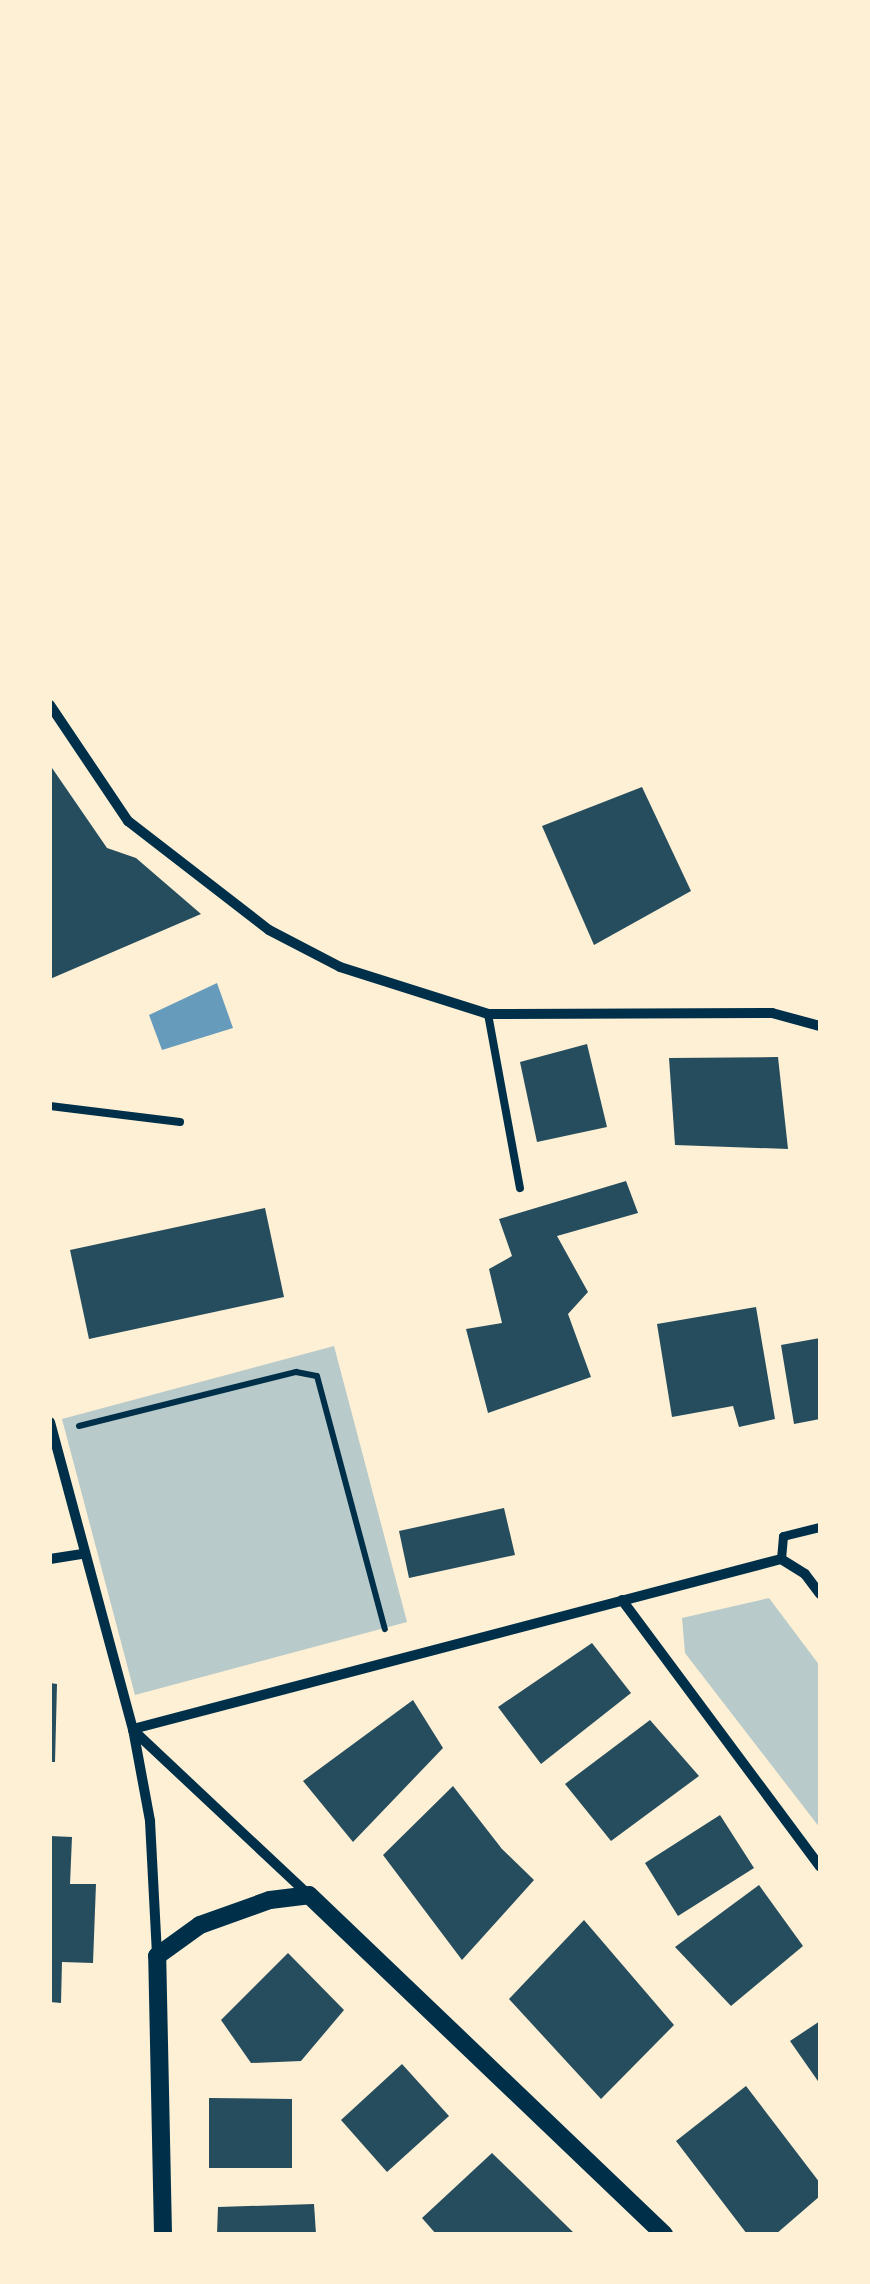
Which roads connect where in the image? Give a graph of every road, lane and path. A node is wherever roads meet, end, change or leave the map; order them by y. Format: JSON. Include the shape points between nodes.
{"nodes":[{"id":1,"x":50,"y":705,"type":"edge"},
{"id":2,"x":488,"y":1014,"type":"junction"},
{"id":3,"x":820,"y":1026,"type":"edge"},
{"id":4,"x":50,"y":1106,"type":"edge"},
{"id":5,"x":180,"y":1122,"type":"dead end"},
{"id":6,"x":520,"y":1188,"type":"dead end"},
{"id":7,"x":52,"y":1427,"type":"edge"},
{"id":8,"x":820,"y":1527,"type":"edge"},
{"id":9,"x":83,"y":1554,"type":"junction"},
{"id":10,"x":50,"y":1558,"type":"edge"},
{"id":11,"x":781,"y":1560,"type":"junction"},
{"id":12,"x":820,"y":1594,"type":"edge"},
{"id":13,"x":622,"y":1600,"type":"junction"},
{"id":14,"x":384,"y":1629,"type":"dead end"},
{"id":15,"x":133,"y":1729,"type":"junction"},
{"id":16,"x":820,"y":1867,"type":"edge"},
{"id":17,"x":309,"y":1895,"type":"junction"},
{"id":18,"x":157,"y":1956,"type":"junction"},
{"id":19,"x":163,"y":2234,"type":"edge"},
{"id":20,"x":664,"y":2234,"type":"edge"}],
"edges":[{"from":1,"to":2,"type":"street","via":[[128,821],[269,930],[340,968]]},
{"from":2,"to":3,"type":"street","via":[[772,1013]]},
{"from":2,"to":6,"type":"lane"},
{"from":4,"to":5,"type":"lane"},
{"from":7,"to":9,"type":"street"},
{"from":7,"to":14,"type":"path","via":[[296,1372],[317,1376]]},
{"from":8,"to":11,"type":"street","via":[[782,1536]]},
{"from":9,"to":10,"type":"street"},
{"from":9,"to":15,"type":"street"},
{"from":11,"to":12,"type":"street","via":[[805,1574]]},
{"from":11,"to":13,"type":"street"},
{"from":13,"to":15,"type":"street"},
{"from":13,"to":16,"type":"street"},
{"from":15,"to":17,"type":"street"},
{"from":15,"to":18,"type":"street","via":[[150,1820]]},
{"from":17,"to":18,"type":"street","via":[[270,1900],[200,1925]]},
{"from":17,"to":20,"type":"street"},
{"from":18,"to":19,"type":"street"}]}
